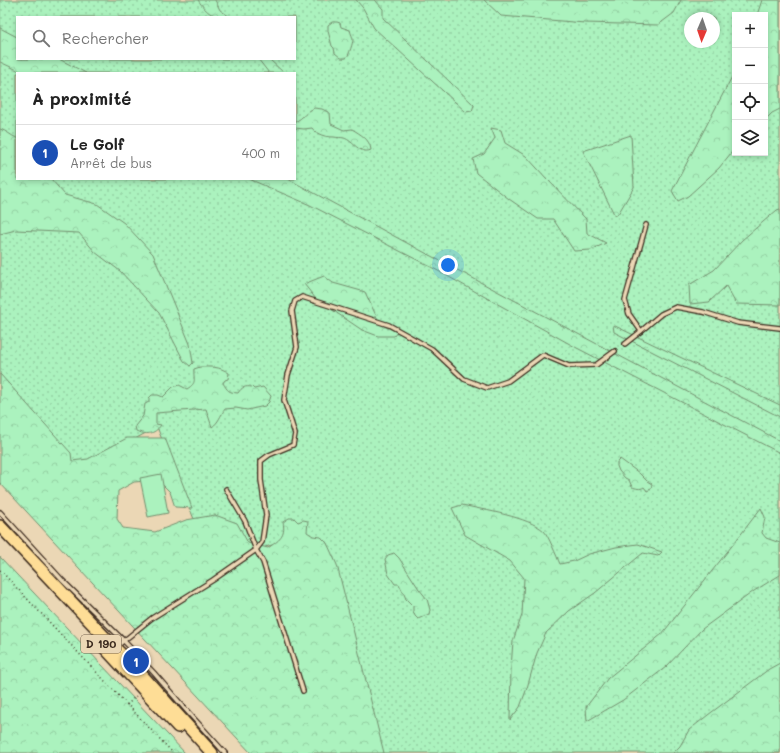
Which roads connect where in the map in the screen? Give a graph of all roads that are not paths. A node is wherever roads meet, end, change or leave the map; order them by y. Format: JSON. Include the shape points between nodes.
{"nodes":[{"id":1,"x":646,"y":225,"type":"dead end"},
{"id":2,"x":780,"y":328,"type":"edge"},
{"id":3,"x":641,"y":331,"type":"junction"},
{"id":4,"x":624,"y":344,"type":"dead end"},
{"id":5,"x":615,"y":351,"type":"dead end"},
{"id":6,"x":226,"y":489,"type":"dead end"},
{"id":7,"x":0,"y":512,"type":"edge"},
{"id":8,"x":0,"y":526,"type":"edge"},
{"id":9,"x":0,"y":536,"type":"edge"},
{"id":10,"x":256,"y":550,"type":"junction"},
{"id":11,"x":124,"y":641,"type":"junction"},
{"id":12,"x":112,"y":650,"type":"junction"},
{"id":13,"x":303,"y":691,"type":"dead end"},
{"id":14,"x":202,"y":753,"type":"edge"},
{"id":15,"x":212,"y":753,"type":"edge"},
{"id":16,"x":225,"y":753,"type":"edge"}],
"edges":[{"from":1,"to":3,"type":"lane","via":[[625,300],[629,314]]},
{"from":2,"to":3,"type":"lane","via":[[738,323],[676,307],[661,314]]},
{"from":3,"to":4,"type":"lane"},
{"from":5,"to":10,"type":"lane","via":[[596,365],[569,366],[543,355],[508,381],[487,388],[464,379],[432,349],[389,325],[302,297],[295,301],[292,311],[296,346],[284,400],[295,434],[293,445],[261,461],[266,514],[262,542]]},
{"from":6,"to":10,"type":"lane","via":[[245,522]]},
{"from":7,"to":11,"type":"lane","via":[[63,581]]},
{"from":8,"to":12,"type":"main road","number":"D 190"},
{"from":9,"to":12,"type":"main road","number":"D 190"},
{"from":10,"to":11,"type":"lane","via":[[152,618]]},
{"from":10,"to":13,"type":"lane","via":[[263,562]]},
{"from":11,"to":12,"type":"lane"},
{"from":11,"to":16,"type":"lane"},
{"from":12,"to":14,"type":"main road","number":"D 190"},
{"from":12,"to":15,"type":"main road","number":"D 190","via":[[132,664]]}]}
